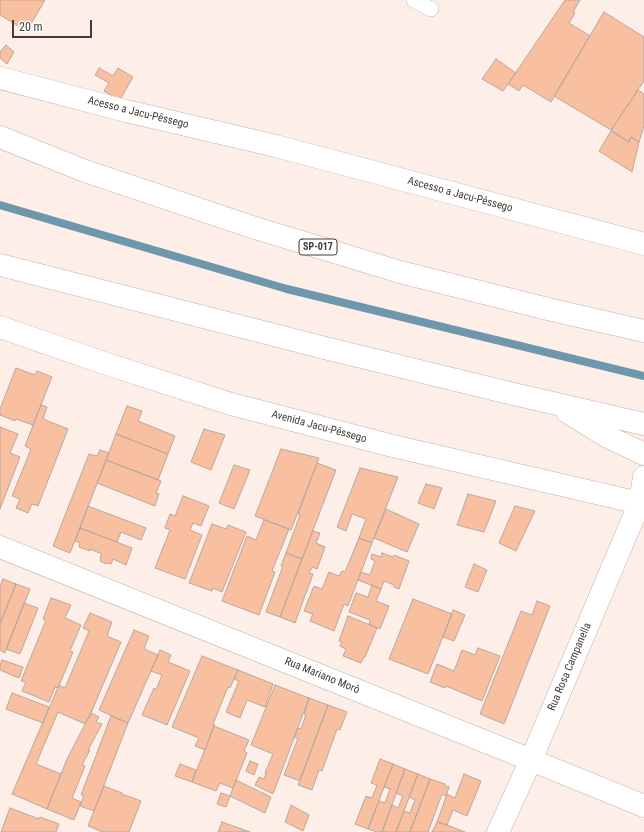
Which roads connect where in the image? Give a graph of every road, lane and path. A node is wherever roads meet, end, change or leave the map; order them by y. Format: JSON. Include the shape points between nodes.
{"nodes":[{"id":1,"x":414,"y":0,"type":"edge"},
{"id":2,"x":431,"y":9,"type":"dead end"},
{"id":3,"x":0,"y":78,"type":"edge"},
{"id":4,"x":0,"y":137,"type":"edge"},
{"id":5,"x":276,"y":146,"type":"joint"},
{"id":6,"x":644,"y":244,"type":"edge"},
{"id":7,"x":0,"y":265,"type":"edge"},
{"id":8,"x":0,"y":327,"type":"edge"},
{"id":9,"x":644,"y":331,"type":"edge"},
{"id":10,"x":550,"y":402,"type":"junction"},
{"id":11,"x":644,"y":424,"type":"edge"},
{"id":12,"x":644,"y":454,"type":"edge"},
{"id":13,"x":644,"y":477,"type":"edge"},
{"id":14,"x":642,"y":503,"type":"edge"},
{"id":15,"x":0,"y":547,"type":"edge"},
{"id":16,"x":531,"y":760,"type":"junction"},
{"id":17,"x":644,"y":806,"type":"edge"},
{"id":18,"x":498,"y":832,"type":"edge"}],
"edges":[{"from":1,"to":2,"type":"lane"},
{"from":3,"to":5,"type":"main road","name":"Acesso a Jacu-Pêssego"},
{"from":4,"to":9,"type":"main road","number":"SP-017","via":[[85,171],[252,227],[400,272]]},
{"from":5,"to":6,"type":"main road","name":"Ascesso a Jacu-Pêssego"},
{"from":7,"to":10,"type":"main road"},
{"from":8,"to":14,"type":"main road","name":"Avenida Jacu-Pêssego","via":[[231,404],[392,446]]},
{"from":10,"to":11,"type":"main road"},
{"from":10,"to":12,"type":"main road","via":[[601,433]]},
{"from":13,"to":14,"type":"main road","name":"Rua Rosa Campanella"},
{"from":14,"to":16,"type":"main road","name":"Rua Rosa Campanella"},
{"from":15,"to":16,"type":"main road","name":"Rua Mariano Morô"},
{"from":16,"to":17,"type":"main road","name":"Rua Mariano Morô"},
{"from":16,"to":18,"type":"main road","name":"Rua Rosa Campanella"}]}
